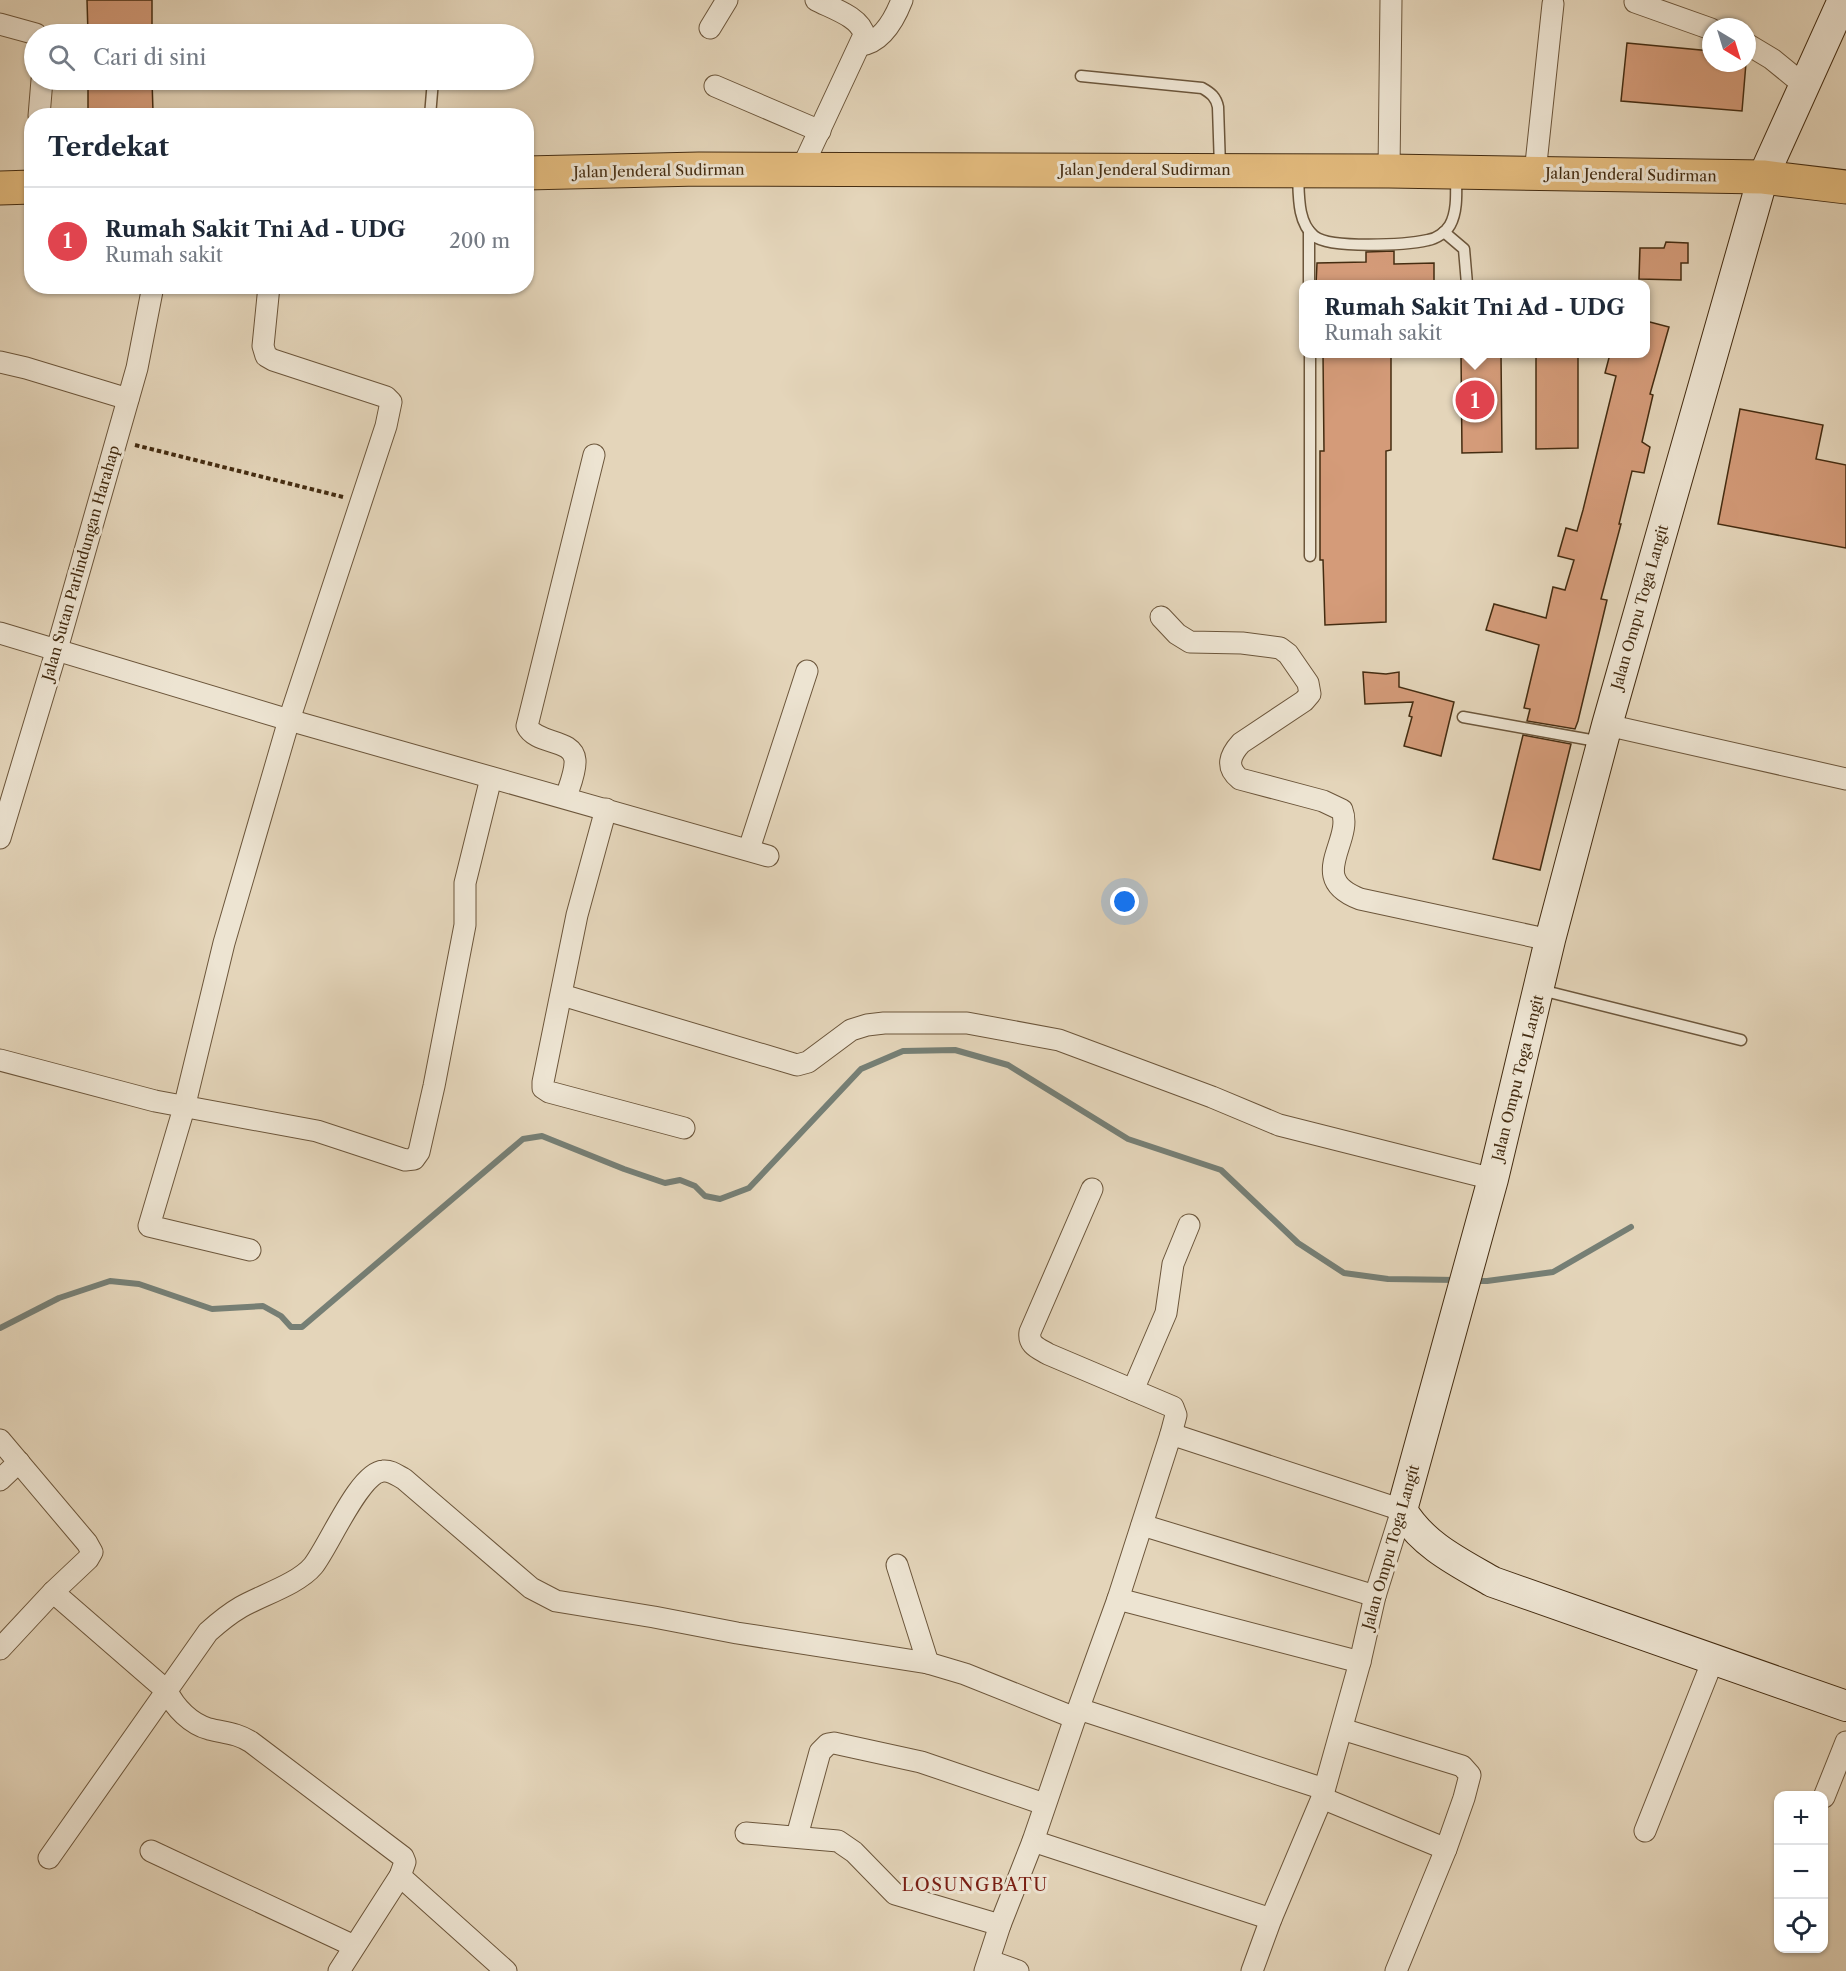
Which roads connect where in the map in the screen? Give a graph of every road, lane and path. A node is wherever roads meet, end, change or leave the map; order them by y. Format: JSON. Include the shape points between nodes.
{"nodes":[{"id":1,"x":727,"y":0,"type":"edge"},
{"id":2,"x":816,"y":0,"type":"edge"},
{"id":3,"x":902,"y":0,"type":"edge"},
{"id":4,"x":1391,"y":0,"type":"edge"},
{"id":5,"x":1635,"y":2,"type":"edge"},
{"id":6,"x":1553,"y":4,"type":"dead end"},
{"id":7,"x":1841,"y":16,"type":"edge"},
{"id":8,"x":0,"y":24,"type":"edge"},
{"id":9,"x":1702,"y":25,"type":"edge"},
{"id":10,"x":710,"y":28,"type":"dead end"},
{"id":11,"x":24,"y":31,"type":"edge"},
{"id":12,"x":861,"y":45,"type":"junction"},
{"id":13,"x":1756,"y":49,"type":"edge"},
{"id":14,"x":1081,"y":76,"type":"dead end"},
{"id":15,"x":715,"y":86,"type":"dead end"},
{"id":16,"x":1805,"y":86,"type":"junction"},
{"id":17,"x":41,"y":90,"type":"edge"},
{"id":18,"x":431,"y":90,"type":"edge"},
{"id":19,"x":40,"y":108,"type":"edge"},
{"id":20,"x":430,"y":108,"type":"edge"},
{"id":21,"x":819,"y":131,"type":"junction"},
{"id":22,"x":801,"y":170,"type":"junction"},
{"id":23,"x":1221,"y":170,"type":"junction"},
{"id":24,"x":1298,"y":171,"type":"junction"},
{"id":25,"x":1389,"y":171,"type":"junction"},
{"id":26,"x":1456,"y":172,"type":"junction"},
{"id":27,"x":534,"y":173,"type":"edge"},
{"id":28,"x":1535,"y":173,"type":"junction"},
{"id":29,"x":1762,"y":177,"type":"junction"},
{"id":30,"x":24,"y":187,"type":"edge"},
{"id":31,"x":1846,"y":187,"type":"edge"},
{"id":32,"x":0,"y":188,"type":"edge"},
{"id":33,"x":1309,"y":231,"type":"junction"},
{"id":34,"x":1444,"y":232,"type":"junction"},
{"id":35,"x":1309,"y":280,"type":"edge"},
{"id":36,"x":1467,"y":280,"type":"edge"},
{"id":37,"x":152,"y":294,"type":"edge"},
{"id":38,"x":268,"y":294,"type":"edge"},
{"id":39,"x":1310,"y":358,"type":"edge"},
{"id":40,"x":0,"y":362,"type":"edge"},
{"id":41,"x":128,"y":399,"type":"junction"},
{"id":42,"x":116,"y":440,"type":"junction"},
{"id":43,"x":594,"y":455,"type":"dead end"},
{"id":44,"x":361,"y":501,"type":"junction"},
{"id":45,"x":1310,"y":556,"type":"dead end"},
{"id":46,"x":1161,"y":617,"type":"dead end"},
{"id":47,"x":0,"y":633,"type":"edge"},
{"id":48,"x":57,"y":649,"type":"junction"},
{"id":49,"x":807,"y":671,"type":"dead end"},
{"id":50,"x":1463,"y":717,"type":"dead end"},
{"id":51,"x":289,"y":720,"type":"junction"},
{"id":52,"x":1604,"y":734,"type":"junction"},
{"id":53,"x":491,"y":778,"type":"junction"},
{"id":54,"x":1846,"y":779,"type":"edge"},
{"id":55,"x":566,"y":797,"type":"junction"},
{"id":56,"x":606,"y":809,"type":"junction"},
{"id":57,"x":0,"y":838,"type":"edge"},
{"id":58,"x":1550,"y":940,"type":"junction"},
{"id":59,"x":1539,"y":989,"type":"junction"},
{"id":60,"x":562,"y":995,"type":"junction"},
{"id":61,"x":1741,"y":1040,"type":"dead end"},
{"id":62,"x":0,"y":1060,"type":"edge"},
{"id":63,"x":184,"y":1108,"type":"junction"},
{"id":64,"x":684,"y":1128,"type":"dead end"},
{"id":65,"x":1493,"y":1179,"type":"junction"},
{"id":66,"x":1092,"y":1189,"type":"dead end"},
{"id":67,"x":1190,"y":1225,"type":"dead end"},
{"id":68,"x":249,"y":1250,"type":"dead end"},
{"id":69,"x":1133,"y":1390,"type":"junction"},
{"id":70,"x":1171,"y":1434,"type":"junction"},
{"id":71,"x":0,"y":1440,"type":"edge"},
{"id":72,"x":19,"y":1462,"type":"junction"},
{"id":73,"x":0,"y":1480,"type":"edge"},
{"id":74,"x":1402,"y":1510,"type":"junction"},
{"id":75,"x":1142,"y":1525,"type":"junction"},
{"id":76,"x":897,"y":1564,"type":"dead end"},
{"id":77,"x":53,"y":1592,"type":"junction"},
{"id":78,"x":1375,"y":1596,"type":"junction"},
{"id":79,"x":1118,"y":1599,"type":"junction"},
{"id":80,"x":0,"y":1649,"type":"edge"},
{"id":81,"x":1713,"y":1660,"type":"junction"},
{"id":82,"x":1360,"y":1662,"type":"junction"},
{"id":83,"x":928,"y":1663,"type":"junction"},
{"id":84,"x":167,"y":1691,"type":"junction"},
{"id":85,"x":1846,"y":1706,"type":"edge"},
{"id":86,"x":1077,"y":1713,"type":"junction"},
{"id":87,"x":1342,"y":1729,"type":"junction"},
{"id":88,"x":1846,"y":1742,"type":"edge"},
{"id":89,"x":1826,"y":1791,"type":"edge"},
{"id":90,"x":1323,"y":1794,"type":"junction"},
{"id":91,"x":1044,"y":1804,"type":"junction"},
{"id":92,"x":1645,"y":1831,"type":"dead end"},
{"id":93,"x":746,"y":1833,"type":"dead end"},
{"id":94,"x":797,"y":1836,"type":"junction"},
{"id":95,"x":1033,"y":1841,"type":"junction"},
{"id":96,"x":1446,"y":1849,"type":"junction"},
{"id":97,"x":151,"y":1851,"type":"dead end"},
{"id":98,"x":49,"y":1858,"type":"dead end"},
{"id":99,"x":400,"y":1876,"type":"junction"},
{"id":100,"x":1270,"y":1919,"type":"junction"},
{"id":101,"x":1000,"y":1925,"type":"junction"},
{"id":102,"x":354,"y":1946,"type":"junction"},
{"id":103,"x":987,"y":1966,"type":"edge"},
{"id":104,"x":339,"y":1971,"type":"edge"},
{"id":105,"x":506,"y":1971,"type":"edge"},
{"id":106,"x":1018,"y":1971,"type":"edge"},
{"id":107,"x":1252,"y":1971,"type":"edge"},
{"id":108,"x":1396,"y":1971,"type":"edge"}],
"edges":[{"from":1,"to":10,"type":"street"},
{"from":2,"to":12,"type":"street","via":[[861,25]]},
{"from":3,"to":12,"type":"street","via":[[885,31]]},
{"from":4,"to":25,"type":"street"},
{"from":5,"to":9,"type":"street"},
{"from":6,"to":28,"type":"street"},
{"from":7,"to":16,"type":"main road","name":"Jalan Ompu Toga Langit"},
{"from":8,"to":11,"type":"street"},
{"from":12,"to":21,"type":"street"},
{"from":13,"to":16,"type":"street"},
{"from":14,"to":23,"type":"lane","via":[[1202,88],[1211,93],[1218,107]]},
{"from":15,"to":21,"type":"street"},
{"from":16,"to":29,"type":"main road","name":"Jalan Ompu Toga Langit"},
{"from":17,"to":19,"type":"street"},
{"from":18,"to":20,"type":"lane"},
{"from":21,"to":22,"type":"street"},
{"from":22,"to":23,"type":"highway","name":"Jalan Jenderal Sudirman"},
{"from":22,"to":27,"type":"highway","name":"Jalan Jenderal Sudirman"},
{"from":23,"to":24,"type":"highway","name":"Jalan Jenderal Sudirman"},
{"from":24,"to":25,"type":"highway","name":"Jalan Jenderal Sudirman"},
{"from":24,"to":33,"type":"lane","via":[[1299,201]]},
{"from":25,"to":26,"type":"highway","name":"Jalan Jenderal Sudirman"},
{"from":26,"to":28,"type":"highway","name":"Jalan Jenderal Sudirman"},
{"from":26,"to":34,"type":"lane","via":[[1455,207]]},
{"from":28,"to":29,"type":"highway","name":"Jalan Jenderal Sudirman"},
{"from":29,"to":31,"type":"highway","name":"Jalan Jenderal Sudirman"},
{"from":29,"to":52,"type":"main road","name":"Jalan Ompu Toga Langit"},
{"from":30,"to":32,"type":"highway"},
{"from":33,"to":34,"type":"lane","via":[[1326,242],[1378,245],[1430,240]]},
{"from":33,"to":35,"type":"lane"},
{"from":34,"to":36,"type":"lane","via":[[1464,249]]},
{"from":37,"to":41,"type":"street","name":"Jalan Sutan Parlindungan Harahap"},
{"from":38,"to":44,"type":"street","via":[[263,346],[266,356],[390,400],[386,426]]},
{"from":39,"to":45,"type":"lane"},
{"from":40,"to":41,"type":"street"},
{"from":41,"to":42,"type":"street","name":"Jalan Sutan Parlindungan Harahap"},
{"from":42,"to":44,"type":"path"},
{"from":42,"to":48,"type":"street","name":"Jalan Sutan Parlindungan Harahap"},
{"from":43,"to":55,"type":"street","via":[[528,726],[535,735],[572,752],[575,763]]},
{"from":44,"to":51,"type":"street"},
{"from":46,"to":58,"type":"street","via":[[1190,642],[1280,648],[1308,683],[1310,694],[1304,701],[1241,743],[1229,763],[1240,779],[1323,801],[1342,810],[1344,821],[1334,871],[1337,885],[1343,890],[1360,899]]},
{"from":47,"to":48,"type":"street"},
{"from":48,"to":51,"type":"street"},
{"from":48,"to":57,"type":"street","name":"Jalan Sutan Parlindungan Harahap"},
{"from":49,"to":56,"type":"street","via":[[758,852]]},
{"from":50,"to":52,"type":"lane"},
{"from":51,"to":53,"type":"street"},
{"from":51,"to":63,"type":"street","via":[[224,943]]},
{"from":52,"to":54,"type":"street"},
{"from":52,"to":58,"type":"main road","name":"Jalan Ompu Toga Langit"},
{"from":53,"to":55,"type":"street"},
{"from":53,"to":63,"type":"street","via":[[465,883],[465,925],[417,1156],[405,1160],[294,1126]]},
{"from":55,"to":56,"type":"street"},
{"from":56,"to":60,"type":"street","via":[[577,915]]},
{"from":58,"to":59,"type":"main road","name":"Jalan Ompu Toga Langit"},
{"from":59,"to":61,"type":"lane"},
{"from":59,"to":65,"type":"main road","name":"Jalan Ompu Toga Langit"},
{"from":60,"to":64,"type":"street","via":[[543,1082],[545,1091]]},
{"from":60,"to":65,"type":"street","via":[[797,1065],[808,1062],[851,1030],[884,1023],[968,1023],[1020,1032],[1059,1040],[1279,1125]]},
{"from":62,"to":63,"type":"street"},
{"from":63,"to":68,"type":"street","via":[[149,1226]]},
{"from":65,"to":74,"type":"main road","name":"Jalan Ompu Toga Langit"},
{"from":66,"to":69,"type":"street","via":[[1029,1337],[1032,1345],[1047,1354]]},
{"from":67,"to":69,"type":"street","via":[[1173,1264],[1166,1313]]},
{"from":69,"to":70,"type":"street","via":[[1173,1407],[1176,1415]]},
{"from":70,"to":74,"type":"street"},
{"from":70,"to":75,"type":"street"},
{"from":71,"to":72,"type":"street"},
{"from":72,"to":73,"type":"street"},
{"from":72,"to":77,"type":"street","via":[[92,1552]]},
{"from":74,"to":78,"type":"street","name":"Jalan Ompu Toga Langit"},
{"from":74,"to":81,"type":"main road","via":[[1428,1541],[1493,1582]]},
{"from":75,"to":78,"type":"street"},
{"from":75,"to":79,"type":"street"},
{"from":76,"to":83,"type":"street"},
{"from":77,"to":80,"type":"street"},
{"from":77,"to":84,"type":"street"},
{"from":78,"to":82,"type":"street","name":"Jalan Ompu Toga Langit"},
{"from":79,"to":82,"type":"street"},
{"from":79,"to":86,"type":"street"},
{"from":81,"to":85,"type":"main road"},
{"from":81,"to":92,"type":"street"},
{"from":82,"to":87,"type":"street","name":"Jalan Ompu Toga Langit"},
{"from":83,"to":84,"type":"street","via":[[556,1601],[531,1588],[404,1479],[381,1471],[362,1485],[309,1570],[215,1625]]},
{"from":83,"to":86,"type":"street"},
{"from":84,"to":98,"type":"street"},
{"from":84,"to":99,"type":"street","via":[[179,1711],[204,1727],[243,1736],[400,1853],[405,1860]]},
{"from":86,"to":90,"type":"street"},
{"from":86,"to":91,"type":"street"},
{"from":87,"to":90,"type":"street","name":"Jalan Ompu Toga Langit"},
{"from":87,"to":96,"type":"street","via":[[1466,1768],[1470,1779]]},
{"from":88,"to":89,"type":"street"},
{"from":90,"to":96,"type":"street"},
{"from":90,"to":100,"type":"street","name":"Jalan Ompu Toga Langit"},
{"from":91,"to":94,"type":"street","via":[[921,1762],[834,1743],[820,1752]]},
{"from":91,"to":95,"type":"street"},
{"from":93,"to":94,"type":"street"},
{"from":94,"to":101,"type":"street","via":[[844,1844],[895,1894]]},
{"from":95,"to":100,"type":"street"},
{"from":95,"to":101,"type":"street"},
{"from":96,"to":108,"type":"street"},
{"from":97,"to":102,"type":"street"},
{"from":99,"to":102,"type":"street"},
{"from":99,"to":105,"type":"street"},
{"from":100,"to":107,"type":"street","name":"Jalan Ompu Toga Langit"},
{"from":101,"to":103,"type":"street"},
{"from":102,"to":104,"type":"street"},
{"from":103,"to":106,"type":"street"}]}
